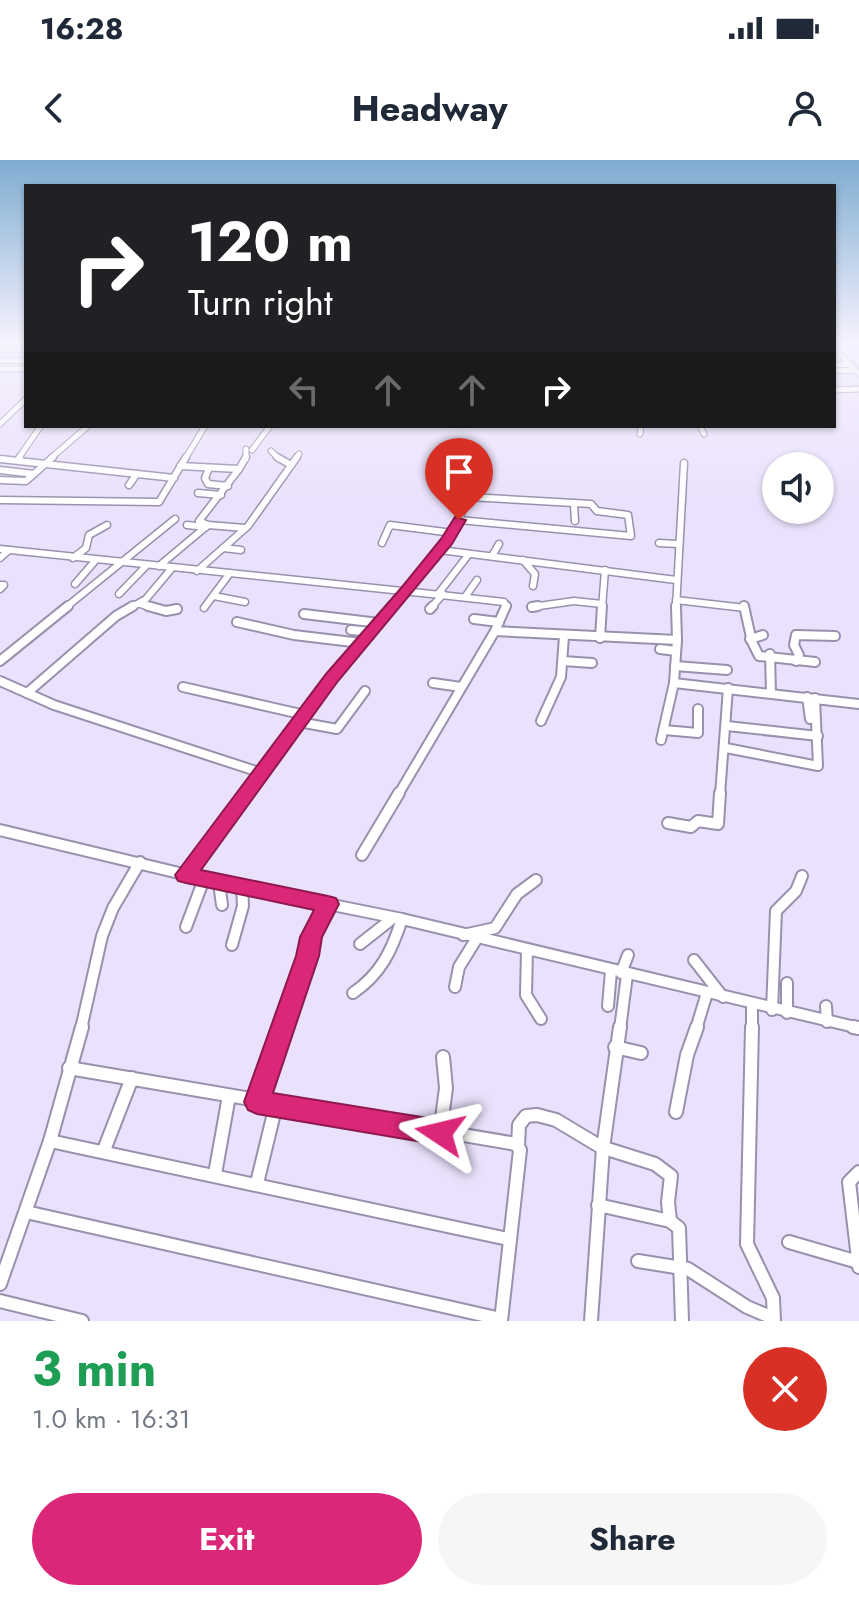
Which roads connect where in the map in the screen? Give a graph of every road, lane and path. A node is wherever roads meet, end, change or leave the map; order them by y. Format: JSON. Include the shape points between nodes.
{"nodes":[{"id":1,"x":24,"y":401,"type":"edge"},
{"id":2,"x":0,"y":424,"type":"edge"},
{"id":3,"x":39,"y":428,"type":"edge"},
{"id":4,"x":86,"y":428,"type":"edge"},
{"id":5,"x":204,"y":428,"type":"edge"},
{"id":6,"x":268,"y":428,"type":"edge"},
{"id":7,"x":641,"y":428,"type":"edge"},
{"id":8,"x":701,"y":428,"type":"edge"},
{"id":9,"x":640,"y":434,"type":"dead end"},
{"id":10,"x":704,"y":434,"type":"dead end"},
{"id":11,"x":271,"y":451,"type":"dead end"},
{"id":12,"x":299,"y":454,"type":"dead end"},
{"id":13,"x":483,"y":454,"type":"dead end"},
{"id":14,"x":0,"y":459,"type":"edge"},
{"id":15,"x":18,"y":460,"type":"junction"},
{"id":16,"x":47,"y":463,"type":"junction"},
{"id":17,"x":684,"y":463,"type":"dead end"},
{"id":18,"x":291,"y":465,"type":"junction"},
{"id":19,"x":180,"y":466,"type":"junction"},
{"id":20,"x":209,"y":468,"type":"junction"},
{"id":21,"x":239,"y":469,"type":"junction"},
{"id":22,"x":1,"y":471,"type":"edge"},
{"id":23,"x":35,"y":474,"type":"junction"},
{"id":24,"x":51,"y":474,"type":"dead end"},
{"id":25,"x":136,"y":475,"type":"junction"},
{"id":26,"x":174,"y":478,"type":"junction"},
{"id":27,"x":0,"y":480,"type":"edge"},
{"id":28,"x":129,"y":485,"type":"dead end"},
{"id":29,"x":228,"y":486,"type":"junction"},
{"id":30,"x":198,"y":493,"type":"dead end"},
{"id":31,"x":221,"y":495,"type":"junction"},
{"id":32,"x":469,"y":497,"type":"junction"},
{"id":33,"x":0,"y":500,"type":"edge"},
{"id":34,"x":574,"y":504,"type":"junction"},
{"id":35,"x":175,"y":519,"type":"dead end"},
{"id":36,"x":459,"y":520,"type":"junction"},
{"id":37,"x":575,"y":521,"type":"dead end"},
{"id":38,"x":107,"y":525,"type":"dead end"},
{"id":39,"x":187,"y":525,"type":"dead end"},
{"id":40,"x":207,"y":526,"type":"junction"},
{"id":41,"x":245,"y":528,"type":"junction"},
{"id":42,"x":416,"y":528,"type":"junction"},
{"id":43,"x":453,"y":533,"type":"junction"},
{"id":44,"x":413,"y":538,"type":"dead end"},
{"id":45,"x":382,"y":543,"type":"dead end"},
{"id":46,"x":659,"y":543,"type":"dead end"},
{"id":47,"x":499,"y":544,"type":"dead end"},
{"id":48,"x":678,"y":544,"type":"junction"},
{"id":49,"x":63,"y":547,"type":"dead end"},
{"id":50,"x":223,"y":548,"type":"junction"},
{"id":51,"x":0,"y":549,"type":"edge"},
{"id":52,"x":9,"y":550,"type":"junction"},
{"id":53,"x":241,"y":550,"type":"dead end"},
{"id":54,"x":440,"y":550,"type":"junction"},
{"id":55,"x":469,"y":554,"type":"junction"},
{"id":56,"x":55,"y":555,"type":"junction"},
{"id":57,"x":492,"y":556,"type":"junction"},
{"id":58,"x":0,"y":558,"type":"edge"},
{"id":59,"x":73,"y":558,"type":"junction"},
{"id":60,"x":522,"y":560,"type":"junction"},
{"id":61,"x":95,"y":561,"type":"junction"},
{"id":62,"x":120,"y":564,"type":"junction"},
{"id":63,"x":146,"y":566,"type":"junction"},
{"id":64,"x":159,"y":567,"type":"junction"},
{"id":65,"x":172,"y":568,"type":"junction"},
{"id":66,"x":605,"y":570,"type":"junction"},
{"id":67,"x":197,"y":571,"type":"junction"},
{"id":68,"x":230,"y":573,"type":"junction"},
{"id":69,"x":477,"y":580,"type":"dead end"},
{"id":70,"x":676,"y":580,"type":"junction"},
{"id":71,"x":75,"y":584,"type":"dead end"},
{"id":72,"x":533,"y":586,"type":"dead end"},
{"id":73,"x":407,"y":590,"type":"junction"},
{"id":74,"x":119,"y":594,"type":"dead end"},
{"id":75,"x":441,"y":594,"type":"junction"},
{"id":76,"x":214,"y":596,"type":"junction"},
{"id":77,"x":465,"y":597,"type":"junction"},
{"id":78,"x":552,"y":600,"type":"dead end"},
{"id":79,"x":676,"y":600,"type":"junction"},
{"id":80,"x":245,"y":602,"type":"dead end"},
{"id":81,"x":564,"y":602,"type":"junction"},
{"id":82,"x":140,"y":604,"type":"junction"},
{"id":83,"x":602,"y":604,"type":"junction"},
{"id":84,"x":532,"y":607,"type":"dead end"},
{"id":85,"x":204,"y":608,"type":"dead end"},
{"id":86,"x":177,"y":609,"type":"dead end"},
{"id":87,"x":430,"y":609,"type":"dead end"},
{"id":88,"x":304,"y":614,"type":"dead end"},
{"id":89,"x":474,"y":619,"type":"dead end"},
{"id":90,"x":237,"y":622,"type":"dead end"},
{"id":91,"x":379,"y":623,"type":"junction"},
{"id":92,"x":497,"y":627,"type":"junction"},
{"id":93,"x":351,"y":630,"type":"dead end"},
{"id":94,"x":372,"y":632,"type":"junction"},
{"id":95,"x":763,"y":635,"type":"dead end"},
{"id":96,"x":564,"y":636,"type":"junction"},
{"id":97,"x":835,"y":636,"type":"dead end"},
{"id":98,"x":600,"y":638,"type":"junction"},
{"id":99,"x":750,"y":639,"type":"junction"},
{"id":100,"x":677,"y":640,"type":"junction"},
{"id":101,"x":361,"y":643,"type":"junction"},
{"id":102,"x":660,"y":649,"type":"dead end"},
{"id":103,"x":676,"y":651,"type":"junction"},
{"id":104,"x":770,"y":656,"type":"junction"},
{"id":105,"x":0,"y":661,"type":"edge"},
{"id":106,"x":563,"y":661,"type":"junction"},
{"id":107,"x":796,"y":661,"type":"junction"},
{"id":108,"x":815,"y":662,"type":"dead end"},
{"id":109,"x":592,"y":663,"type":"dead end"},
{"id":110,"x":675,"y":666,"type":"junction"},
{"id":111,"x":727,"y":670,"type":"dead end"},
{"id":112,"x":0,"y":681,"type":"edge"},
{"id":113,"x":433,"y":683,"type":"dead end"},
{"id":114,"x":674,"y":683,"type":"junction"},
{"id":115,"x":183,"y":687,"type":"dead end"},
{"id":116,"x":461,"y":687,"type":"junction"},
{"id":117,"x":728,"y":688,"type":"junction"},
{"id":118,"x":365,"y":691,"type":"dead end"},
{"id":119,"x":27,"y":693,"type":"junction"},
{"id":120,"x":771,"y":693,"type":"junction"},
{"id":121,"x":835,"y":693,"type":"dead end"},
{"id":122,"x":811,"y":698,"type":"junction"},
{"id":123,"x":854,"y":703,"type":"edge"},
{"id":124,"x":698,"y":709,"type":"dead end"},
{"id":125,"x":302,"y":718,"type":"junction"},
{"id":126,"x":810,"y":719,"type":"dead end"},
{"id":127,"x":541,"y":721,"type":"dead end"},
{"id":128,"x":727,"y":726,"type":"junction"},
{"id":129,"x":664,"y":730,"type":"junction"},
{"id":130,"x":818,"y":736,"type":"junction"},
{"id":131,"x":661,"y":740,"type":"dead end"},
{"id":132,"x":726,"y":748,"type":"junction"},
{"id":133,"x":262,"y":773,"type":"junction"},
{"id":134,"x":668,"y":823,"type":"dead end"},
{"id":135,"x":0,"y":830,"type":"edge"},
{"id":136,"x":362,"y":855,"type":"dead end"},
{"id":137,"x":140,"y":862,"type":"junction"},
{"id":138,"x":186,"y":875,"type":"junction"},
{"id":139,"x":802,"y":876,"type":"dead end"},
{"id":140,"x":204,"y":879,"type":"junction"},
{"id":141,"x":536,"y":880,"type":"dead end"},
{"id":142,"x":219,"y":883,"type":"junction"},
{"id":143,"x":242,"y":886,"type":"junction"},
{"id":144,"x":328,"y":904,"type":"junction"},
{"id":145,"x":222,"y":905,"type":"dead end"},
{"id":146,"x":398,"y":919,"type":"junction"},
{"id":147,"x":186,"y":927,"type":"dead end"},
{"id":148,"x":463,"y":935,"type":"junction"},
{"id":149,"x":477,"y":938,"type":"junction"},
{"id":150,"x":360,"y":944,"type":"dead end"},
{"id":151,"x":232,"y":945,"type":"dead end"},
{"id":152,"x":527,"y":950,"type":"junction"},
{"id":153,"x":628,"y":955,"type":"dead end"},
{"id":154,"x":694,"y":960,"type":"dead end"},
{"id":155,"x":620,"y":973,"type":"junction"},
{"id":156,"x":787,"y":983,"type":"dead end"},
{"id":157,"x":455,"y":987,"type":"dead end"},
{"id":158,"x":353,"y":993,"type":"dead end"},
{"id":159,"x":707,"y":993,"type":"junction"},
{"id":160,"x":724,"y":999,"type":"junction"},
{"id":161,"x":752,"y":1005,"type":"junction"},
{"id":162,"x":608,"y":1006,"type":"dead end"},
{"id":163,"x":826,"y":1006,"type":"dead end"},
{"id":164,"x":772,"y":1010,"type":"junction"},
{"id":165,"x":787,"y":1013,"type":"junction"},
{"id":166,"x":541,"y":1019,"type":"dead end"},
{"id":167,"x":827,"y":1022,"type":"junction"},
{"id":168,"x":859,"y":1028,"type":"edge"},
{"id":169,"x":615,"y":1047,"type":"junction"},
{"id":170,"x":641,"y":1053,"type":"dead end"},
{"id":171,"x":443,"y":1057,"type":"dead end"},
{"id":172,"x":69,"y":1068,"type":"junction"},
{"id":173,"x":132,"y":1078,"type":"junction"},
{"id":174,"x":229,"y":1096,"type":"junction"},
{"id":175,"x":257,"y":1102,"type":"junction"},
{"id":176,"x":276,"y":1105,"type":"junction"},
{"id":177,"x":676,"y":1112,"type":"dead end"},
{"id":178,"x":440,"y":1133,"type":"junction"},
{"id":179,"x":50,"y":1141,"type":"junction"},
{"id":180,"x":518,"y":1146,"type":"junction"},
{"id":181,"x":603,"y":1148,"type":"junction"},
{"id":182,"x":104,"y":1150,"type":"junction"},
{"id":183,"x":859,"y":1172,"type":"edge"},
{"id":184,"x":215,"y":1174,"type":"junction"},
{"id":185,"x":257,"y":1183,"type":"junction"},
{"id":186,"x":598,"y":1205,"type":"junction"},
{"id":187,"x":26,"y":1212,"type":"junction"},
{"id":188,"x":670,"y":1221,"type":"junction"},
{"id":189,"x":508,"y":1239,"type":"junction"},
{"id":190,"x":789,"y":1242,"type":"dead end"},
{"id":191,"x":638,"y":1261,"type":"dead end"},
{"id":192,"x":859,"y":1264,"type":"edge"},
{"id":193,"x":680,"y":1266,"type":"junction"},
{"id":194,"x":0,"y":1284,"type":"edge"},
{"id":195,"x":0,"y":1301,"type":"edge"},
{"id":196,"x":501,"y":1320,"type":"edge"},
{"id":197,"x":774,"y":1320,"type":"edge"},
{"id":198,"x":82,"y":1321,"type":"edge"},
{"id":199,"x":591,"y":1321,"type":"edge"},
{"id":200,"x":682,"y":1321,"type":"edge"}],
"edges":[{"from":1,"to":2,"type":"street"},
{"from":3,"to":15,"type":"street"},
{"from":4,"to":16,"type":"street"},
{"from":5,"to":19,"type":"street"},
{"from":6,"to":21,"type":"street"},
{"from":7,"to":9,"type":"street"},
{"from":8,"to":10,"type":"street"},
{"from":11,"to":18,"type":"street"},
{"from":12,"to":18,"type":"street"},
{"from":13,"to":32,"type":"street"},
{"from":14,"to":15,"type":"street"},
{"from":15,"to":16,"type":"street"},
{"from":16,"to":23,"type":"street"},
{"from":16,"to":25,"type":"street"},
{"from":17,"to":48,"type":"street"},
{"from":18,"to":41,"type":"street"},
{"from":19,"to":20,"type":"street"},
{"from":19,"to":26,"type":"street"},
{"from":20,"to":21,"type":"street"},
{"from":20,"to":29,"type":"street","via":[[208,484]]},
{"from":21,"to":29,"type":"street"},
{"from":22,"to":23,"type":"street"},
{"from":23,"to":24,"type":"street"},
{"from":23,"to":27,"type":"street","via":[[23,482]]},
{"from":25,"to":26,"type":"street"},
{"from":25,"to":28,"type":"street"},
{"from":26,"to":33,"type":"street","via":[[156,502]]},
{"from":29,"to":31,"type":"street"},
{"from":30,"to":31,"type":"street"},
{"from":31,"to":40,"type":"street","via":[[199,521]]},
{"from":32,"to":34,"type":"street"},
{"from":32,"to":36,"type":"street"},
{"from":34,"to":36,"type":"street","via":[[628,515],[631,536]]},
{"from":34,"to":37,"type":"street"},
{"from":35,"to":62,"type":"street"},
{"from":36,"to":43,"type":"street"},
{"from":38,"to":59,"type":"street","via":[[89,535],[86,548]]},
{"from":39,"to":40,"type":"street"},
{"from":40,"to":41,"type":"street"},
{"from":40,"to":64,"type":"street"},
{"from":41,"to":50,"type":"street"},
{"from":42,"to":43,"type":"street"},
{"from":42,"to":44,"type":"street"},
{"from":42,"to":45,"type":"street","via":[[390,525]]},
{"from":43,"to":54,"type":"street"},
{"from":46,"to":48,"type":"street"},
{"from":47,"to":57,"type":"street"},
{"from":48,"to":70,"type":"street"},
{"from":49,"to":56,"type":"street"},
{"from":50,"to":53,"type":"street"},
{"from":50,"to":67,"type":"street"},
{"from":51,"to":52,"type":"street"},
{"from":52,"to":56,"type":"street"},
{"from":52,"to":58,"type":"street"},
{"from":54,"to":55,"type":"street"},
{"from":54,"to":73,"type":"street"},
{"from":55,"to":57,"type":"street"},
{"from":55,"to":75,"type":"street"},
{"from":56,"to":59,"type":"street"},
{"from":57,"to":60,"type":"street"},
{"from":59,"to":61,"type":"street"},
{"from":60,"to":66,"type":"street"},
{"from":60,"to":72,"type":"street","via":[[535,574]]},
{"from":61,"to":62,"type":"street"},
{"from":61,"to":71,"type":"street"},
{"from":62,"to":63,"type":"street"},
{"from":62,"to":105,"type":"street"},
{"from":63,"to":64,"type":"street"},
{"from":63,"to":74,"type":"street"},
{"from":64,"to":65,"type":"street"},
{"from":65,"to":67,"type":"street"},
{"from":65,"to":82,"type":"street"},
{"from":66,"to":70,"type":"street"},
{"from":66,"to":83,"type":"street"},
{"from":67,"to":68,"type":"street"},
{"from":68,"to":73,"type":"street"},
{"from":68,"to":76,"type":"street"},
{"from":69,"to":77,"type":"street"},
{"from":70,"to":79,"type":"street"},
{"from":73,"to":75,"type":"street"},
{"from":73,"to":91,"type":"street"},
{"from":75,"to":77,"type":"street"},
{"from":75,"to":87,"type":"street"},
{"from":76,"to":80,"type":"street"},
{"from":76,"to":85,"type":"street"},
{"from":77,"to":92,"type":"street","via":[[506,603]]},
{"from":78,"to":81,"type":"street"},
{"from":79,"to":99,"type":"street","via":[[744,606]]},
{"from":79,"to":100,"type":"street"},
{"from":81,"to":83,"type":"street"},
{"from":81,"to":84,"type":"street"},
{"from":82,"to":86,"type":"street"},
{"from":82,"to":119,"type":"street","via":[[116,616]]},
{"from":83,"to":98,"type":"street"},
{"from":88,"to":91,"type":"street"},
{"from":89,"to":92,"type":"street"},
{"from":90,"to":101,"type":"street"},
{"from":91,"to":94,"type":"street"},
{"from":92,"to":96,"type":"street"},
{"from":92,"to":116,"type":"street"},
{"from":93,"to":94,"type":"street"},
{"from":94,"to":101,"type":"street"},
{"from":95,"to":99,"type":"street"},
{"from":96,"to":98,"type":"street"},
{"from":96,"to":106,"type":"street"},
{"from":97,"to":107,"type":"street","via":[[796,635]]},
{"from":98,"to":100,"type":"street"},
{"from":99,"to":104,"type":"street","via":[[759,656]]},
{"from":100,"to":103,"type":"street"},
{"from":101,"to":125,"type":"street"},
{"from":102,"to":103,"type":"street"},
{"from":103,"to":110,"type":"street"},
{"from":104,"to":107,"type":"street"},
{"from":104,"to":120,"type":"street"},
{"from":106,"to":109,"type":"street"},
{"from":106,"to":127,"type":"street"},
{"from":107,"to":108,"type":"street"},
{"from":110,"to":111,"type":"street"},
{"from":110,"to":114,"type":"street"},
{"from":112,"to":119,"type":"street"},
{"from":113,"to":116,"type":"street"},
{"from":114,"to":117,"type":"street"},
{"from":114,"to":129,"type":"street"},
{"from":115,"to":125,"type":"street"},
{"from":116,"to":136,"type":"street"},
{"from":117,"to":120,"type":"street"},
{"from":117,"to":128,"type":"street"},
{"from":118,"to":125,"type":"street","via":[[337,729]]},
{"from":119,"to":133,"type":"street"},
{"from":120,"to":122,"type":"street"},
{"from":121,"to":123,"type":"street"},
{"from":122,"to":123,"type":"street"},
{"from":122,"to":126,"type":"street"},
{"from":122,"to":130,"type":"street"},
{"from":124,"to":129,"type":"street","via":[[698,733]]},
{"from":125,"to":133,"type":"street"},
{"from":128,"to":130,"type":"street"},
{"from":128,"to":132,"type":"street"},
{"from":129,"to":131,"type":"street"},
{"from":130,"to":132,"type":"street","via":[[818,766]]},
{"from":132,"to":134,"type":"street","via":[[718,824]]},
{"from":133,"to":138,"type":"street"},
{"from":135,"to":137,"type":"street"},
{"from":137,"to":138,"type":"street"},
{"from":137,"to":172,"type":"street","via":[[102,936]]},
{"from":138,"to":140,"type":"street"},
{"from":139,"to":164,"type":"street","via":[[801,885],[776,911]]},
{"from":140,"to":142,"type":"street"},
{"from":140,"to":147,"type":"street"},
{"from":141,"to":148,"type":"street","via":[[515,894],[495,928]]},
{"from":142,"to":143,"type":"street"},
{"from":142,"to":145,"type":"street"},
{"from":143,"to":144,"type":"street"},
{"from":143,"to":151,"type":"street","via":[[243,906]]},
{"from":144,"to":146,"type":"street"},
{"from":144,"to":175,"type":"street","via":[[311,937]]},
{"from":146,"to":148,"type":"street"},
{"from":146,"to":150,"type":"street"},
{"from":146,"to":158,"type":"street","via":[[383,968]]},
{"from":148,"to":149,"type":"street"},
{"from":149,"to":152,"type":"street"},
{"from":149,"to":157,"type":"street","via":[[459,967]]},
{"from":152,"to":155,"type":"street"},
{"from":152,"to":166,"type":"street","via":[[525,997]]},
{"from":153,"to":155,"type":"street"},
{"from":154,"to":160,"type":"street"},
{"from":155,"to":159,"type":"street"},
{"from":155,"to":162,"type":"street"},
{"from":155,"to":169,"type":"street"},
{"from":156,"to":165,"type":"street"},
{"from":159,"to":160,"type":"street"},
{"from":159,"to":177,"type":"street"},
{"from":160,"to":161,"type":"street"},
{"from":161,"to":164,"type":"street"},
{"from":161,"to":197,"type":"street","via":[[747,1244],[773,1298]]},
{"from":163,"to":167,"type":"street"},
{"from":164,"to":165,"type":"street"},
{"from":165,"to":167,"type":"street"},
{"from":167,"to":168,"type":"street"},
{"from":169,"to":170,"type":"street"},
{"from":169,"to":181,"type":"street"},
{"from":171,"to":178,"type":"street","via":[[446,1088]]},
{"from":172,"to":173,"type":"street"},
{"from":172,"to":179,"type":"street"},
{"from":173,"to":174,"type":"street"},
{"from":173,"to":182,"type":"street"},
{"from":174,"to":175,"type":"street"},
{"from":174,"to":184,"type":"street"},
{"from":175,"to":176,"type":"street"},
{"from":176,"to":178,"type":"street"},
{"from":176,"to":185,"type":"street"},
{"from":178,"to":180,"type":"street"},
{"from":179,"to":182,"type":"street"},
{"from":179,"to":187,"type":"street"},
{"from":180,"to":181,"type":"street","via":[[519,1125],[526,1116],[537,1114],[562,1122]]},
{"from":180,"to":189,"type":"street"},
{"from":181,"to":186,"type":"street"},
{"from":181,"to":188,"type":"street","via":[[647,1160],[671,1176]]},
{"from":182,"to":184,"type":"street"},
{"from":183,"to":192,"type":"street","via":[[849,1182]]},
{"from":184,"to":185,"type":"street"},
{"from":185,"to":189,"type":"street"},
{"from":186,"to":188,"type":"street"},
{"from":186,"to":199,"type":"street"},
{"from":187,"to":194,"type":"street"},
{"from":187,"to":196,"type":"street"},
{"from":188,"to":193,"type":"street","via":[[679,1228]]},
{"from":189,"to":196,"type":"street"},
{"from":190,"to":192,"type":"street"},
{"from":191,"to":193,"type":"street"},
{"from":193,"to":197,"type":"street"},
{"from":193,"to":200,"type":"street"},
{"from":195,"to":198,"type":"street"}]}
